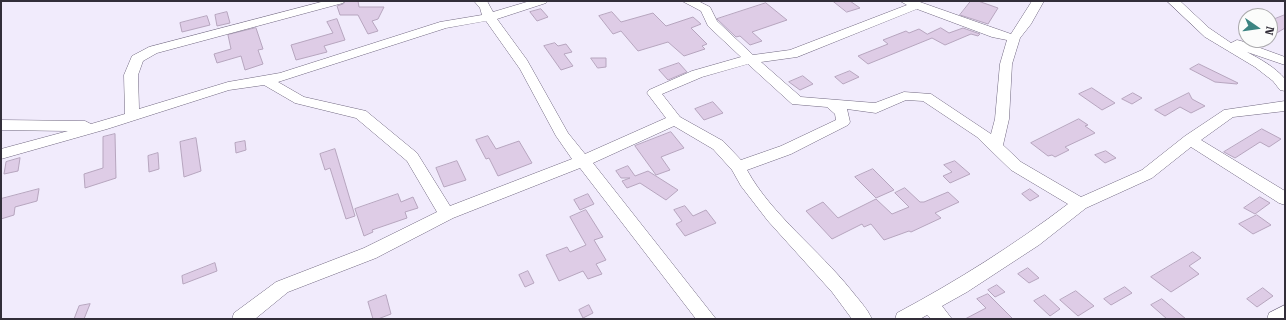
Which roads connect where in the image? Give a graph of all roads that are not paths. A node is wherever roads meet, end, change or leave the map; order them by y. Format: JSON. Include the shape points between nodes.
{"nodes":[{"id":1,"x":339,"y":1,"type":"edge"},
{"id":2,"x":480,"y":1,"type":"edge"},
{"id":3,"x":542,"y":1,"type":"edge"},
{"id":4,"x":688,"y":1,"type":"edge"},
{"id":5,"x":1038,"y":1,"type":"edge"},
{"id":6,"x":1173,"y":1,"type":"edge"},
{"id":7,"x":910,"y":3,"type":"edge"},
{"id":8,"x":489,"y":17,"type":"junction"},
{"id":9,"x":1210,"y":35,"type":"junction"},
{"id":10,"x":1014,"y":38,"type":"junction"},
{"id":11,"x":750,"y":59,"type":"junction"},
{"id":12,"x":1285,"y":61,"type":"edge"},
{"id":13,"x":266,"y":81,"type":"junction"},
{"id":14,"x":1285,"y":87,"type":"edge"},
{"id":15,"x":831,"y":102,"type":"junction"},
{"id":16,"x":1285,"y":106,"type":"edge"},
{"id":17,"x":132,"y":117,"type":"junction"},
{"id":18,"x":675,"y":120,"type":"junction"},
{"id":19,"x":1,"y":125,"type":"edge"},
{"id":20,"x":102,"y":126,"type":"junction"},
{"id":21,"x":1190,"y":140,"type":"junction"},
{"id":22,"x":995,"y":146,"type":"junction"},
{"id":23,"x":1,"y":154,"type":"edge"},
{"id":24,"x":583,"y":161,"type":"junction"},
{"id":25,"x":738,"y":167,"type":"junction"},
{"id":26,"x":1285,"y":199,"type":"edge"},
{"id":27,"x":1080,"y":204,"type":"junction"},
{"id":28,"x":447,"y":214,"type":"junction"},
{"id":29,"x":929,"y":305,"type":"junction"},
{"id":30,"x":1285,"y":313,"type":"edge"},
{"id":31,"x":241,"y":319,"type":"edge"},
{"id":32,"x":707,"y":319,"type":"edge"},
{"id":33,"x":863,"y":319,"type":"edge"},
{"id":34,"x":904,"y":319,"type":"edge"},
{"id":35,"x":943,"y":319,"type":"edge"},
{"id":36,"x":1276,"y":319,"type":"edge"}],
"edges":[{"from":1,"to":17,"type":"street","via":[[152,50],[137,59],[131,75]]},
{"from":2,"to":8,"type":"street","via":[[486,6]]},
{"from":3,"to":8,"type":"street"},
{"from":4,"to":11,"type":"street","via":[[706,9],[712,22]]},
{"from":5,"to":10,"type":"street"},
{"from":6,"to":9,"type":"street"},
{"from":7,"to":10,"type":"street"},
{"from":7,"to":11,"type":"street","via":[[792,54]]},
{"from":8,"to":13,"type":"street","via":[[444,25]]},
{"from":8,"to":24,"type":"street","via":[[515,49],[560,132],[571,150]]},
{"from":9,"to":12,"type":"street"},
{"from":9,"to":14,"type":"street","via":[[1268,71]]},
{"from":10,"to":22,"type":"street","via":[[1006,64],[1002,119]]},
{"from":11,"to":15,"type":"street","via":[[797,101]]},
{"from":11,"to":18,"type":"street","via":[[697,74],[654,93]]},
{"from":13,"to":17,"type":"street","via":[[228,86]]},
{"from":13,"to":28,"type":"street","via":[[300,100],[361,114],[412,158]]},
{"from":15,"to":22,"type":"street","via":[[876,108],[904,96],[926,97],[982,134]]},
{"from":15,"to":25,"type":"street","via":[[842,112],[843,122],[786,150]]},
{"from":16,"to":21,"type":"street","via":[[1228,113]]},
{"from":17,"to":20,"type":"street"},
{"from":18,"to":24,"type":"street"},
{"from":18,"to":25,"type":"street","via":[[718,145]]},
{"from":19,"to":20,"type":"street"},
{"from":20,"to":23,"type":"street"},
{"from":21,"to":26,"type":"street"},
{"from":21,"to":27,"type":"street","via":[[1147,174]]},
{"from":22,"to":27,"type":"street","via":[[1016,166]]},
{"from":24,"to":28,"type":"street"},
{"from":24,"to":32,"type":"street"},
{"from":25,"to":33,"type":"street","via":[[746,182],[774,218],[838,287]]},
{"from":27,"to":29,"type":"street","via":[[1033,240]]},
{"from":28,"to":31,"type":"street","via":[[370,253],[282,287]]},
{"from":29,"to":34,"type":"street"},
{"from":29,"to":35,"type":"street"},
{"from":30,"to":36,"type":"street"}]}
